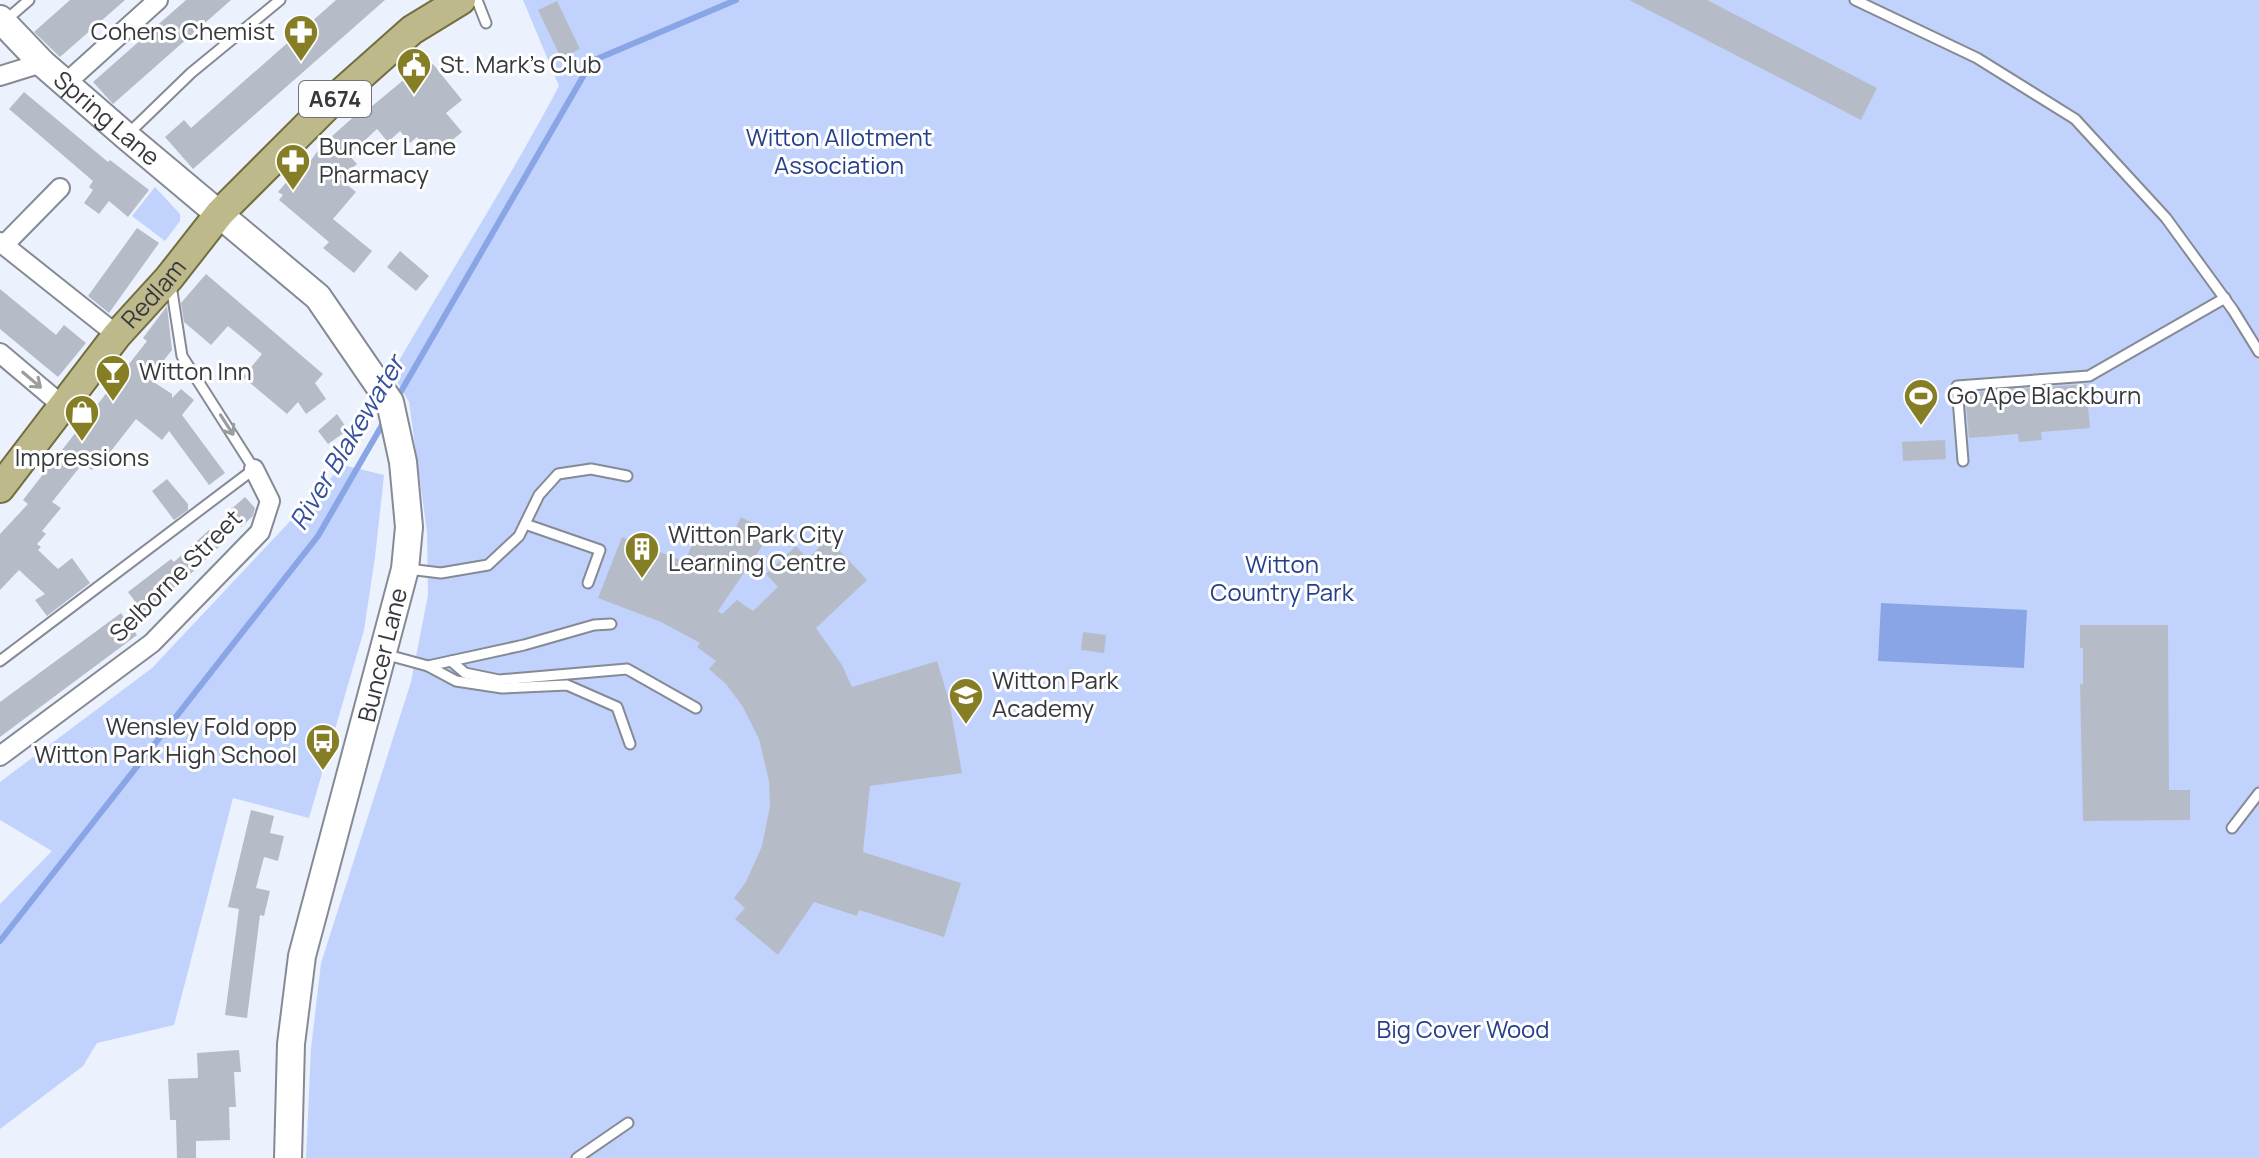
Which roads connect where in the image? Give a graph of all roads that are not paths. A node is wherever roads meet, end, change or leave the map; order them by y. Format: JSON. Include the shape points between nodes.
{"nodes":[{"id":1,"x":29,"y":0,"type":"edge"},
{"id":2,"x":158,"y":0,"type":"edge"},
{"id":3,"x":280,"y":0,"type":"edge"},
{"id":4,"x":461,"y":0,"type":"edge"},
{"id":5,"x":477,"y":0,"type":"edge"},
{"id":6,"x":1855,"y":0,"type":"edge"},
{"id":7,"x":430,"y":7,"type":"edge"},
{"id":8,"x":2,"y":20,"type":"edge"},
{"id":9,"x":486,"y":23,"type":"dead end"},
{"id":10,"x":42,"y":63,"type":"junction"},
{"id":11,"x":0,"y":76,"type":"edge"},
{"id":12,"x":66,"y":83,"type":"junction"},
{"id":13,"x":126,"y":136,"type":"junction"},
{"id":14,"x":60,"y":188,"type":"dead end"},
{"id":15,"x":220,"y":213,"type":"junction"},
{"id":16,"x":2,"y":244,"type":"edge"},
{"id":17,"x":169,"y":278,"type":"junction"},
{"id":18,"x":2225,"y":298,"type":"junction"},
{"id":19,"x":117,"y":335,"type":"junction"},
{"id":20,"x":2259,"y":352,"type":"edge"},
{"id":21,"x":0,"y":353,"type":"edge"},
{"id":22,"x":64,"y":407,"type":"junction"},
{"id":23,"x":1963,"y":461,"type":"dead end"},
{"id":24,"x":254,"y":469,"type":"junction"},
{"id":25,"x":627,"y":476,"type":"dead end"},
{"id":26,"x":0,"y":488,"type":"edge"},
{"id":27,"x":525,"y":524,"type":"junction"},
{"id":28,"x":405,"y":569,"type":"junction"},
{"id":29,"x":588,"y":583,"type":"dead end"},
{"id":30,"x":611,"y":624,"type":"dead end"},
{"id":31,"x":384,"y":654,"type":"junction"},
{"id":32,"x":0,"y":661,"type":"edge"},
{"id":33,"x":451,"y":661,"type":"junction"},
{"id":34,"x":428,"y":666,"type":"junction"},
{"id":35,"x":696,"y":708,"type":"dead end"},
{"id":36,"x":630,"y":744,"type":"dead end"},
{"id":37,"x":0,"y":756,"type":"edge"},
{"id":38,"x":2259,"y":793,"type":"edge"},
{"id":39,"x":2232,"y":828,"type":"dead end"},
{"id":40,"x":628,"y":1123,"type":"dead end"},
{"id":41,"x":288,"y":1158,"type":"edge"},
{"id":42,"x":577,"y":1158,"type":"edge"}],
"edges":[{"from":1,"to":8,"type":"lane"},
{"from":2,"to":12,"type":"street"},
{"from":3,"to":13,"type":"lane","via":[[191,73]]},
{"from":4,"to":7,"type":"main road","number":"A674"},
{"from":5,"to":9,"type":"lane"},
{"from":6,"to":18,"type":"lane","via":[[1977,58],[2075,119],[2166,218]]},
{"from":7,"to":15,"type":"main road","number":"A674","via":[[416,34],[331,102]]},
{"from":8,"to":10,"type":"main road","name":"Spring Lane"},
{"from":10,"to":11,"type":"street"},
{"from":10,"to":12,"type":"main road","name":"Spring Lane"},
{"from":12,"to":13,"type":"main road","name":"Spring Lane"},
{"from":13,"to":15,"type":"main road","name":"Spring Lane"},
{"from":14,"to":16,"type":"street"},
{"from":15,"to":17,"type":"main road","name":"Redlam","number":"A674"},
{"from":15,"to":28,"type":"main road","name":"Buncer Lane","via":[[318,297],[390,402],[409,527]]},
{"from":16,"to":19,"type":"street"},
{"from":17,"to":19,"type":"main road","name":"Redlam","number":"A674"},
{"from":17,"to":24,"type":"lane","one_way":true,"via":[[182,356]]},
{"from":18,"to":20,"type":"lane"},
{"from":18,"to":23,"type":"lane","via":[[2089,376],[1957,386]]},
{"from":19,"to":22,"type":"main road","name":"Redlam","number":"A674"},
{"from":21,"to":22,"type":"street","one_way":true},
{"from":22,"to":26,"type":"main road","name":"Redlam","number":"A674"},
{"from":24,"to":32,"type":"lane"},
{"from":24,"to":37,"type":"street","name":"Selborne Street","via":[[270,501],[260,532],[152,643]]},
{"from":25,"to":27,"type":"lane","via":[[591,469],[558,474],[539,495]]},
{"from":27,"to":28,"type":"lane","via":[[488,565],[441,573]]},
{"from":27,"to":29,"type":"lane","via":[[600,550]]},
{"from":28,"to":31,"type":"main road","name":"Buncer Lane"},
{"from":30,"to":33,"type":"lane"},
{"from":31,"to":34,"type":"lane"},
{"from":31,"to":41,"type":"main road","name":"Buncer Lane","via":[[302,956],[291,1044]]},
{"from":33,"to":34,"type":"lane"},
{"from":33,"to":35,"type":"lane","via":[[465,673],[499,680],[627,669]]},
{"from":34,"to":36,"type":"lane","via":[[456,681],[502,688],[567,685],[617,707]]},
{"from":38,"to":39,"type":"lane"},
{"from":40,"to":42,"type":"lane"}]}
